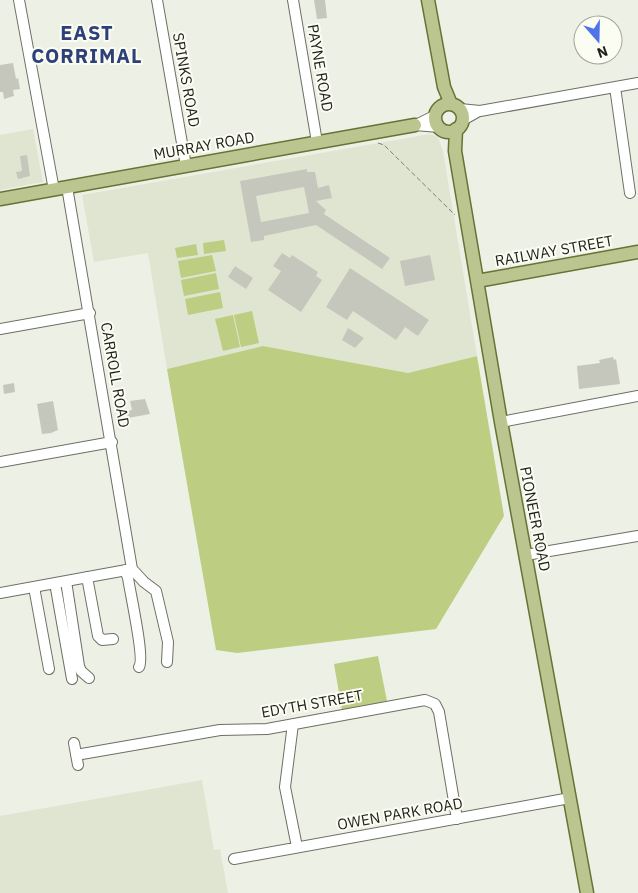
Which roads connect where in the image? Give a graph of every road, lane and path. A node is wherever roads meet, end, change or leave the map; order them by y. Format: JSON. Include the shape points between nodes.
{"nodes":[{"id":1,"x":19,"y":0,"type":"edge"},
{"id":2,"x":157,"y":0,"type":"edge"},
{"id":3,"x":292,"y":0,"type":"edge"},
{"id":4,"x":428,"y":0,"type":"edge"},
{"id":5,"x":638,"y":82,"type":"edge"},
{"id":6,"x":615,"y":87,"type":"junction"},
{"id":7,"x":449,"y":118,"type":"junction"},
{"id":8,"x":415,"y":125,"type":"joint"},
{"id":9,"x":317,"y":142,"type":"junction"},
{"id":10,"x":377,"y":143,"type":"dead end"},
{"id":11,"x":186,"y":166,"type":"junction"},
{"id":12,"x":68,"y":187,"type":"junction"},
{"id":13,"x":54,"y":190,"type":"junction"},
{"id":14,"x":630,"y":193,"type":"dead end"},
{"id":15,"x":0,"y":199,"type":"edge"},
{"id":16,"x":455,"y":215,"type":"dead end"},
{"id":17,"x":638,"y":252,"type":"edge"},
{"id":18,"x":477,"y":281,"type":"junction"},
{"id":19,"x":90,"y":313,"type":"junction"},
{"id":20,"x":0,"y":329,"type":"edge"},
{"id":21,"x":638,"y":396,"type":"edge"},
{"id":22,"x":501,"y":422,"type":"junction"},
{"id":23,"x":112,"y":442,"type":"junction"},
{"id":24,"x":0,"y":462,"type":"edge"},
{"id":25,"x":638,"y":536,"type":"edge"},
{"id":26,"x":526,"y":555,"type":"junction"},
{"id":27,"x":129,"y":569,"type":"junction"},
{"id":28,"x":87,"y":577,"type":"junction"},
{"id":29,"x":66,"y":581,"type":"junction"},
{"id":30,"x":55,"y":583,"type":"junction"},
{"id":31,"x":34,"y":587,"type":"junction"},
{"id":32,"x":0,"y":593,"type":"edge"},
{"id":33,"x":113,"y":639,"type":"dead end"},
{"id":34,"x":167,"y":662,"type":"dead end"},
{"id":35,"x":139,"y":667,"type":"dead end"},
{"id":36,"x":49,"y":669,"type":"dead end"},
{"id":37,"x":90,"y":678,"type":"dead end"},
{"id":38,"x":72,"y":679,"type":"dead end"},
{"id":39,"x":293,"y":724,"type":"junction"},
{"id":40,"x":74,"y":743,"type":"dead end"},
{"id":41,"x":570,"y":798,"type":"junction"},
{"id":42,"x":457,"y":819,"type":"junction"},
{"id":43,"x":297,"y":847,"type":"junction"},
{"id":44,"x":234,"y":859,"type":"dead end"},
{"id":45,"x":587,"y":893,"type":"edge"}],
"edges":[{"from":1,"to":13,"type":"street"},
{"from":2,"to":11,"type":"street","name":"SPINKS ROAD"},
{"from":3,"to":9,"type":"street","name":"PAYNE ROAD"},
{"from":4,"to":7,"type":"main road","name":"PIONEER ROAD"},
{"from":5,"to":6,"type":"street","name":"MURRAY ROAD"},
{"from":6,"to":7,"type":"street","name":"MURRAY ROAD"},
{"from":6,"to":14,"type":"street"},
{"from":7,"to":8,"type":"street","name":"MURRAY ROAD"},
{"from":7,"to":18,"type":"main road","name":"PIONEER ROAD"},
{"from":8,"to":9,"type":"main road","name":"MURRAY ROAD"},
{"from":9,"to":11,"type":"main road","name":"MURRAY ROAD"},
{"from":10,"to":16,"type":"path","via":[[384,145]]},
{"from":11,"to":12,"type":"main road","name":"MURRAY ROAD"},
{"from":12,"to":13,"type":"main road","name":"MURRAY ROAD"},
{"from":12,"to":19,"type":"street","name":"CARROLL ROAD"},
{"from":13,"to":15,"type":"main road","name":"MURRAY ROAD"},
{"from":17,"to":18,"type":"main road","name":"RAILWAY STREET"},
{"from":18,"to":22,"type":"main road","name":"PIONEER ROAD"},
{"from":19,"to":20,"type":"street"},
{"from":19,"to":23,"type":"street","name":"CARROLL ROAD"},
{"from":21,"to":22,"type":"street"},
{"from":22,"to":26,"type":"main road","name":"PIONEER ROAD"},
{"from":23,"to":24,"type":"street"},
{"from":23,"to":27,"type":"street","name":"CARROLL ROAD"},
{"from":25,"to":26,"type":"street"},
{"from":26,"to":41,"type":"main road","name":"PIONEER ROAD"},
{"from":27,"to":28,"type":"street"},
{"from":27,"to":34,"type":"street","via":[[156,591],[168,642]]},
{"from":27,"to":35,"type":"street","name":"CARROLL ROAD","via":[[142,663]]},
{"from":28,"to":29,"type":"street"},
{"from":28,"to":33,"type":"street","via":[[98,636],[102,640]]},
{"from":29,"to":30,"type":"street"},
{"from":29,"to":37,"type":"street","via":[[79,666],[81,672]]},
{"from":30,"to":31,"type":"street"},
{"from":30,"to":38,"type":"street"},
{"from":31,"to":32,"type":"street"},
{"from":31,"to":36,"type":"street"},
{"from":39,"to":40,"type":"street","name":"EDYTH STREET","via":[[267,729],[220,730],[77,760]]},
{"from":39,"to":42,"type":"street","name":"EDYTH STREET","via":[[425,700],[435,704]]},
{"from":39,"to":43,"type":"street","via":[[285,787]]},
{"from":41,"to":42,"type":"street","name":"OWEN PARK ROAD"},
{"from":41,"to":45,"type":"main road","name":"PIONEER ROAD"},
{"from":42,"to":43,"type":"street","name":"OWEN PARK ROAD"},
{"from":43,"to":44,"type":"street","name":"OWEN PARK ROAD"}]}
